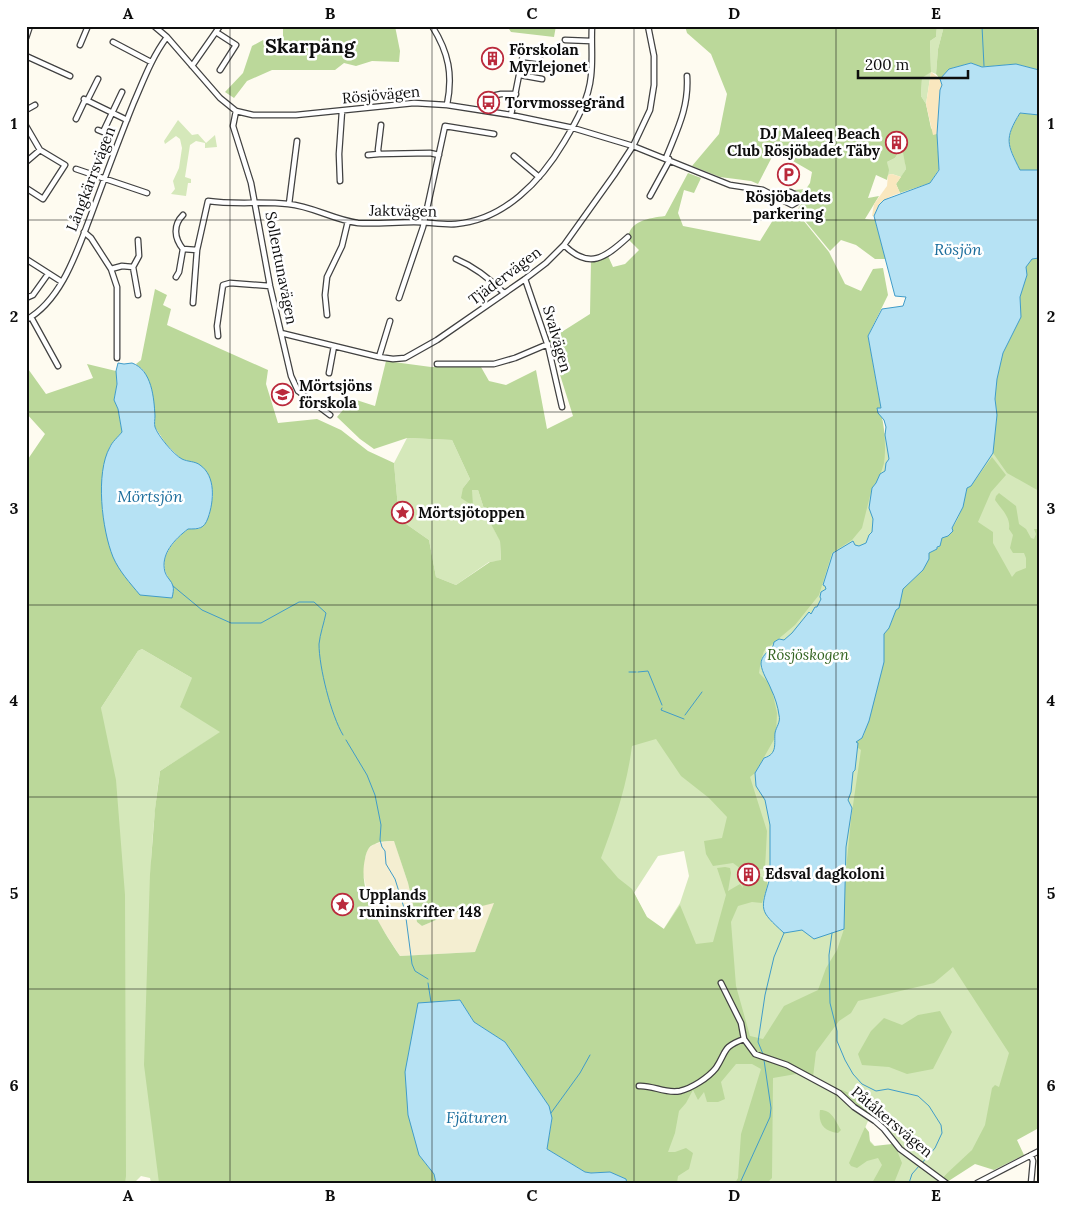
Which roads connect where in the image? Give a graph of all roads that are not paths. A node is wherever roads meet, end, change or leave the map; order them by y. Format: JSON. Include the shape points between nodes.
{"nodes":[{"id":1,"x":30,"y":26,"type":"edge"},
{"id":2,"x":88,"y":26,"type":"edge"},
{"id":3,"x":154,"y":26,"type":"edge"},
{"id":4,"x":220,"y":26,"type":"edge"},
{"id":5,"x":432,"y":26,"type":"edge"},
{"id":6,"x":592,"y":26,"type":"edge"},
{"id":7,"x":648,"y":26,"type":"edge"},
{"id":8,"x":216,"y":32,"type":"junction"},
{"id":9,"x":26,"y":38,"type":"edge"},
{"id":10,"x":167,"y":38,"type":"junction"},
{"id":11,"x":565,"y":40,"type":"dead end"},
{"id":12,"x":591,"y":41,"type":"junction"},
{"id":13,"x":114,"y":42,"type":"dead end"},
{"id":14,"x":80,"y":45,"type":"dead end"},
{"id":15,"x":26,"y":56,"type":"edge"},
{"id":16,"x":540,"y":59,"type":"dead end"},
{"id":17,"x":151,"y":62,"type":"junction"},
{"id":18,"x":192,"y":66,"type":"junction"},
{"id":19,"x":220,"y":70,"type":"dead end"},
{"id":20,"x":520,"y":75,"type":"junction"},
{"id":21,"x":70,"y":76,"type":"dead end"},
{"id":22,"x":687,"y":76,"type":"dead end"},
{"id":23,"x":542,"y":79,"type":"dead end"},
{"id":24,"x":98,"y":80,"type":"dead end"},
{"id":25,"x":122,"y":92,"type":"dead end"},
{"id":26,"x":516,"y":94,"type":"junction"},
{"id":27,"x":85,"y":100,"type":"junction"},
{"id":28,"x":487,"y":100,"type":"dead end"},
{"id":29,"x":35,"y":105,"type":"dead end"},
{"id":30,"x":447,"y":105,"type":"junction"},
{"id":31,"x":26,"y":110,"type":"edge"},
{"id":32,"x":236,"y":111,"type":"junction"},
{"id":33,"x":342,"y":111,"type":"junction"},
{"id":34,"x":113,"y":113,"type":"junction"},
{"id":35,"x":511,"y":115,"type":"junction"},
{"id":36,"x":76,"y":119,"type":"dead end"},
{"id":37,"x":127,"y":120,"type":"junction"},
{"id":38,"x":381,"y":125,"type":"dead end"},
{"id":39,"x":26,"y":126,"type":"edge"},
{"id":40,"x":573,"y":128,"type":"junction"},
{"id":41,"x":98,"y":130,"type":"dead end"},
{"id":42,"x":494,"y":134,"type":"dead end"},
{"id":43,"x":297,"y":141,"type":"dead end"},
{"id":44,"x":633,"y":146,"type":"junction"},
{"id":45,"x":40,"y":150,"type":"junction"},
{"id":46,"x":379,"y":154,"type":"junction"},
{"id":47,"x":368,"y":155,"type":"dead end"},
{"id":48,"x":439,"y":155,"type":"junction"},
{"id":49,"x":514,"y":156,"type":"dead end"},
{"id":50,"x":667,"y":158,"type":"junction"},
{"id":51,"x":26,"y":162,"type":"edge"},
{"id":52,"x":76,"y":169,"type":"dead end"},
{"id":53,"x":539,"y":177,"type":"junction"},
{"id":54,"x":104,"y":179,"type":"junction"},
{"id":55,"x":340,"y":181,"type":"dead end"},
{"id":56,"x":26,"y":188,"type":"edge"},
{"id":57,"x":147,"y":193,"type":"dead end"},
{"id":58,"x":772,"y":194,"type":"junction"},
{"id":59,"x":650,"y":196,"type":"dead end"},
{"id":60,"x":255,"y":204,"type":"junction"},
{"id":61,"x":289,"y":204,"type":"junction"},
{"id":62,"x":183,"y":215,"type":"dead end"},
{"id":63,"x":348,"y":221,"type":"junction"},
{"id":64,"x":424,"y":222,"type":"junction"},
{"id":65,"x":84,"y":232,"type":"junction"},
{"id":66,"x":628,"y":237,"type":"dead end"},
{"id":67,"x":138,"y":240,"type":"dead end"},
{"id":68,"x":564,"y":244,"type":"junction"},
{"id":69,"x":183,"y":249,"type":"junction"},
{"id":70,"x":198,"y":250,"type":"junction"},
{"id":71,"x":26,"y":259,"type":"edge"},
{"id":72,"x":456,"y":259,"type":"dead end"},
{"id":73,"x":133,"y":267,"type":"junction"},
{"id":74,"x":111,"y":269,"type":"junction"},
{"id":75,"x":48,"y":274,"type":"junction"},
{"id":76,"x":176,"y":277,"type":"dead end"},
{"id":77,"x":525,"y":279,"type":"junction"},
{"id":78,"x":62,"y":282,"type":"junction"},
{"id":79,"x":270,"y":286,"type":"junction"},
{"id":80,"x":504,"y":293,"type":"junction"},
{"id":81,"x":138,"y":295,"type":"dead end"},
{"id":82,"x":26,"y":298,"type":"edge"},
{"id":83,"x":399,"y":298,"type":"dead end"},
{"id":84,"x":194,"y":302,"type":"dead end"},
{"id":85,"x":327,"y":315,"type":"dead end"},
{"id":86,"x":29,"y":318,"type":"edge"},
{"id":87,"x":390,"y":321,"type":"dead end"},
{"id":88,"x":282,"y":333,"type":"junction"},
{"id":89,"x":218,"y":336,"type":"dead end"},
{"id":90,"x":548,"y":344,"type":"junction"},
{"id":91,"x":334,"y":346,"type":"junction"},
{"id":92,"x":379,"y":357,"type":"junction"},
{"id":93,"x":117,"y":358,"type":"dead end"},
{"id":94,"x":437,"y":364,"type":"dead end"},
{"id":95,"x":58,"y":366,"type":"dead end"},
{"id":96,"x":329,"y":373,"type":"dead end"},
{"id":97,"x":562,"y":407,"type":"dead end"},
{"id":98,"x":330,"y":415,"type":"dead end"},
{"id":99,"x":721,"y":983,"type":"dead end"},
{"id":100,"x":744,"y":1039,"type":"junction"},
{"id":101,"x":639,"y":1086,"type":"dead end"},
{"id":102,"x":1039,"y":1151,"type":"edge"},
{"id":103,"x":1031,"y":1155,"type":"junction"},
{"id":104,"x":946,"y":1183,"type":"edge"},
{"id":105,"x":977,"y":1183,"type":"edge"},
{"id":106,"x":1030,"y":1183,"type":"edge"}],
"edges":[{"from":1,"to":9,"type":"street"},
{"from":2,"to":14,"type":"street"},
{"from":3,"to":10,"type":"street"},
{"from":4,"to":8,"type":"street"},
{"from":5,"to":30,"type":"street","via":[[449,64],[451,82]]},
{"from":6,"to":12,"type":"street","name":"Jaktvägen"},
{"from":7,"to":44,"type":"street","name":"Tjädervägen","via":[[654,56],[654,85],[650,110]]},
{"from":8,"to":18,"type":"street"},
{"from":8,"to":19,"type":"street","via":[[236,45]]},
{"from":10,"to":17,"type":"street","name":"Långkärrsvägen"},
{"from":10,"to":18,"type":"street"},
{"from":11,"to":12,"type":"street"},
{"from":12,"to":40,"type":"street","name":"Jaktvägen","via":[[591,77]]},
{"from":13,"to":17,"type":"street"},
{"from":15,"to":21,"type":"street"},
{"from":16,"to":20,"type":"street","via":[[524,56]]},
{"from":17,"to":37,"type":"street","name":"Långkärrsvägen"},
{"from":18,"to":32,"type":"street"},
{"from":20,"to":23,"type":"street"},
{"from":20,"to":26,"type":"street"},
{"from":22,"to":50,"type":"street","via":[[688,95]]},
{"from":24,"to":27,"type":"street"},
{"from":25,"to":34,"type":"street"},
{"from":26,"to":28,"type":"street","via":[[500,94],[487,97]]},
{"from":26,"to":35,"type":"street"},
{"from":27,"to":34,"type":"street"},
{"from":27,"to":36,"type":"street"},
{"from":29,"to":31,"type":"street"},
{"from":30,"to":33,"type":"street","name":"Rösjövägen","via":[[414,103]]},
{"from":30,"to":35,"type":"street","name":"Rösjövägen"},
{"from":32,"to":33,"type":"street","name":"Rösjövägen","via":[[253,115],[296,116]]},
{"from":32,"to":60,"type":"street","name":"Sollentunavägen","via":[[233,126]]},
{"from":33,"to":55,"type":"street"},
{"from":34,"to":37,"type":"street"},
{"from":34,"to":41,"type":"street","via":[[103,132]]},
{"from":35,"to":40,"type":"street","name":"Rösjövägen"},
{"from":37,"to":54,"type":"street","name":"Långkärrsvägen"},
{"from":38,"to":46,"type":"street"},
{"from":39,"to":45,"type":"street"},
{"from":40,"to":44,"type":"street","name":"Rösjövägen"},
{"from":40,"to":53,"type":"street","name":"Jaktvägen"},
{"from":42,"to":48,"type":"street","via":[[445,126]]},
{"from":43,"to":61,"type":"street"},
{"from":44,"to":50,"type":"street","name":"Rösjövägen"},
{"from":44,"to":68,"type":"street","name":"Tjädervägen"},
{"from":45,"to":51,"type":"street"},
{"from":45,"to":56,"type":"street","via":[[65,165],[43,199]]},
{"from":46,"to":47,"type":"street"},
{"from":46,"to":48,"type":"street"},
{"from":48,"to":64,"type":"street"},
{"from":49,"to":53,"type":"street"},
{"from":50,"to":58,"type":"street","name":"Rösjövägen","via":[[730,185]]},
{"from":50,"to":59,"type":"street","via":[[668,164]]},
{"from":52,"to":54,"type":"street"},
{"from":53,"to":64,"type":"street","name":"Jaktvägen","via":[[515,200],[477,220],[456,224]]},
{"from":54,"to":57,"type":"street"},
{"from":54,"to":65,"type":"street","name":"Långkärrsvägen"},
{"from":58,"to":58,"type":"street","name":"Rösjövägen","via":[[792,205],[798,199],[790,192]]},
{"from":60,"to":61,"type":"street","name":"Jaktvägen"},
{"from":60,"to":70,"type":"street","name":"Jaktvägen","via":[[208,201]]},
{"from":60,"to":79,"type":"street","name":"Sollentunavägen"},
{"from":61,"to":63,"type":"street","name":"Jaktvägen"},
{"from":62,"to":69,"type":"street","via":[[175,235]]},
{"from":63,"to":64,"type":"street","name":"Jaktvägen"},
{"from":63,"to":85,"type":"street","via":[[342,246],[327,277]]},
{"from":64,"to":83,"type":"street"},
{"from":65,"to":74,"type":"street"},
{"from":65,"to":78,"type":"street","name":"Långkärrsvägen"},
{"from":66,"to":68,"type":"street","via":[[599,258],[584,259],[574,255]]},
{"from":67,"to":73,"type":"street","via":[[139,256]]},
{"from":68,"to":77,"type":"street","name":"Tjädervägen"},
{"from":69,"to":70,"type":"street"},
{"from":69,"to":76,"type":"street","via":[[180,272]]},
{"from":70,"to":84,"type":"street"},
{"from":71,"to":75,"type":"street"},
{"from":72,"to":80,"type":"street","via":[[488,277]]},
{"from":73,"to":74,"type":"street"},
{"from":73,"to":81,"type":"street"},
{"from":74,"to":93,"type":"street","via":[[117,287]]},
{"from":75,"to":78,"type":"street"},
{"from":75,"to":82,"type":"street"},
{"from":77,"to":80,"type":"street","name":"Tjädervägen"},
{"from":77,"to":90,"type":"street","name":"Svalvägen"},
{"from":78,"to":86,"type":"street","name":"Långkärrsvägen","via":[[46,304]]},
{"from":79,"to":88,"type":"street","name":"Sollentunavägen"},
{"from":79,"to":89,"type":"street","via":[[223,285]]},
{"from":80,"to":92,"type":"street","name":"Tjädervägen","via":[[405,358]]},
{"from":86,"to":95,"type":"street"},
{"from":87,"to":92,"type":"street"},
{"from":88,"to":91,"type":"street","name":"Tjädervägen"},
{"from":88,"to":98,"type":"street","name":"Sollentunavägen","via":[[291,376],[298,392]]},
{"from":90,"to":94,"type":"street","via":[[494,364]]},
{"from":90,"to":97,"type":"street","name":"Svalvägen"},
{"from":91,"to":92,"type":"street","name":"Tjädervägen"},
{"from":91,"to":96,"type":"street"},
{"from":99,"to":100,"type":"street","name":"Påtåkersvägen","via":[[741,1023]]},
{"from":100,"to":101,"type":"street","via":[[724,1051],[715,1068],[693,1086],[672,1092],[648,1085]]},
{"from":100,"to":104,"type":"street","name":"Påtåkersvägen","via":[[758,1056],[787,1065],[839,1093],[884,1129],[900,1149]]},
{"from":102,"to":103,"type":"street"},
{"from":103,"to":105,"type":"street"},
{"from":103,"to":106,"type":"street"}]}
